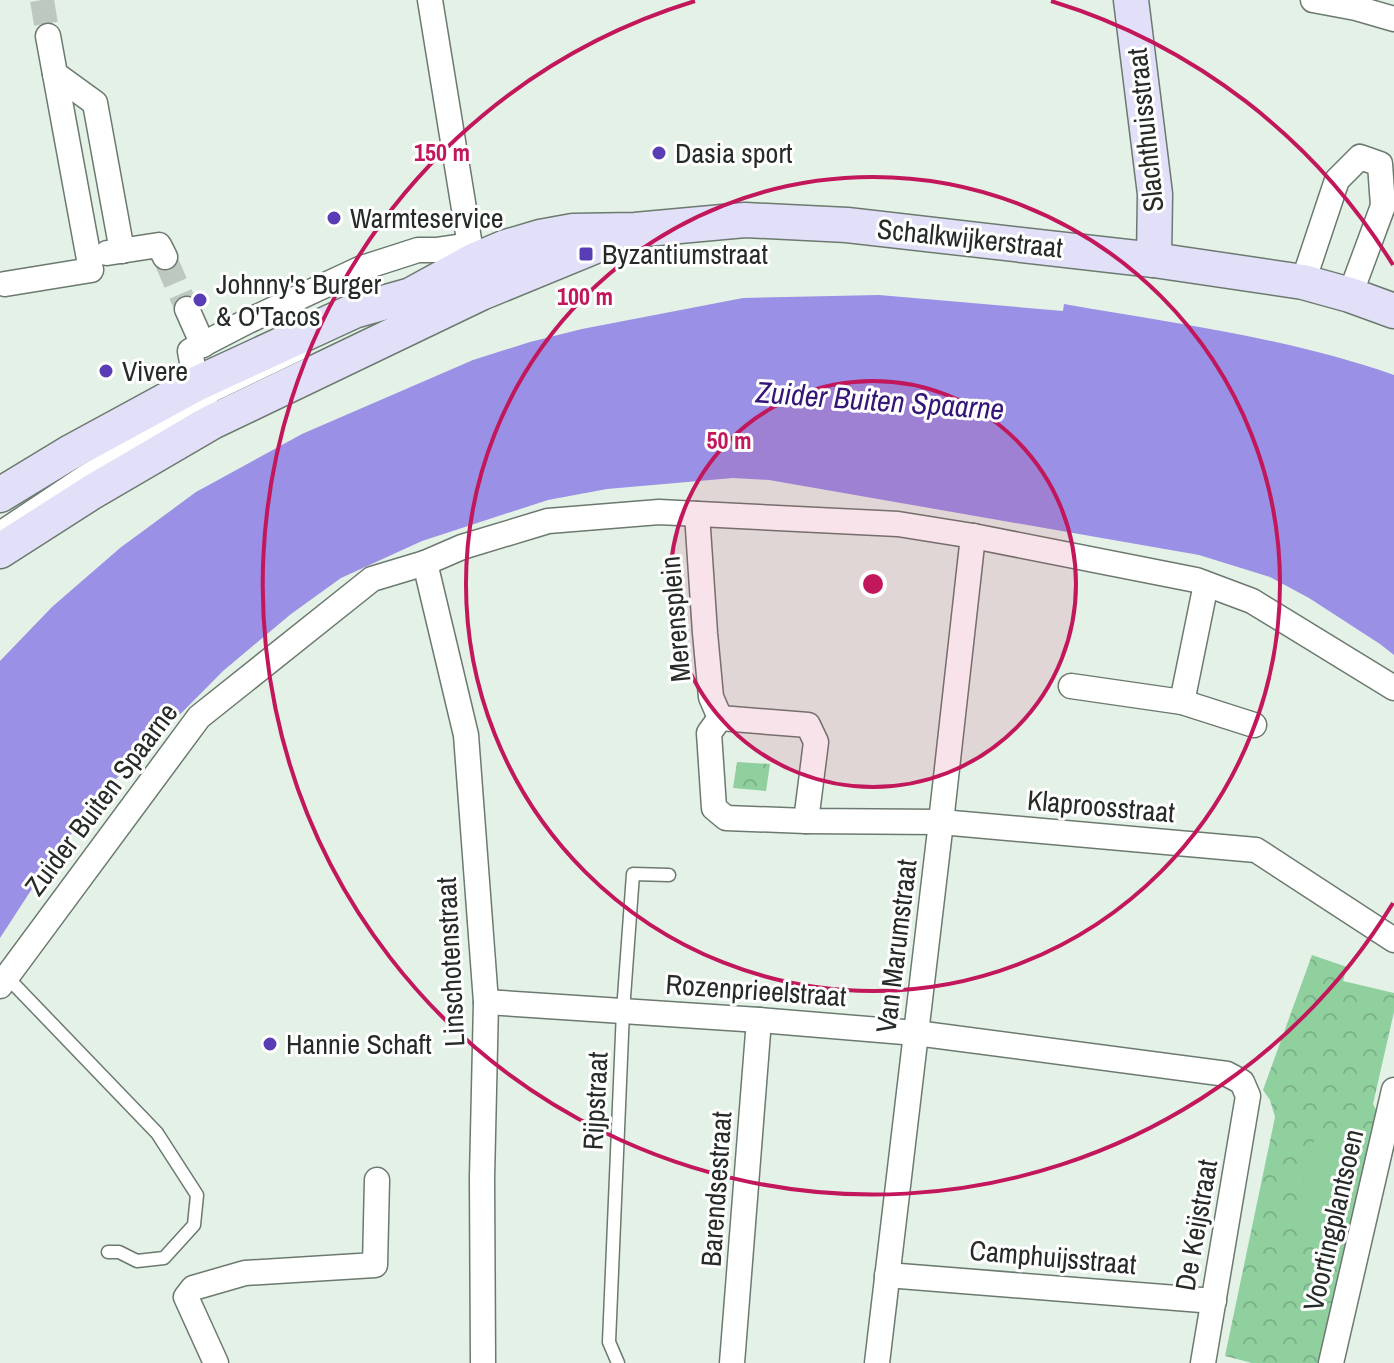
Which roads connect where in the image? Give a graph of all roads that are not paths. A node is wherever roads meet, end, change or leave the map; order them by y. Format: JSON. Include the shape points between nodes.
{"nodes":[{"id":1,"x":430,"y":0,"type":"edge"},
{"id":2,"x":1131,"y":0,"type":"edge"},
{"id":3,"x":1313,"y":0,"type":"edge"},
{"id":4,"x":1357,"y":4,"type":"edge"},
{"id":5,"x":1394,"y":19,"type":"edge"},
{"id":6,"x":48,"y":33,"type":"tunnel mouth"},
{"id":7,"x":55,"y":74,"type":"junction"},
{"id":8,"x":67,"y":135,"type":"junction"},
{"id":9,"x":116,"y":216,"type":"junction"},
{"id":10,"x":122,"y":251,"type":"junction"},
{"id":11,"x":89,"y":256,"type":"junction"},
{"id":12,"x":165,"y":257,"type":"dead end"},
{"id":13,"x":1154,"y":260,"type":"junction"},
{"id":14,"x":475,"y":266,"type":"junction"},
{"id":15,"x":1303,"y":282,"type":"junction"},
{"id":16,"x":5,"y":284,"type":"dead end"},
{"id":17,"x":411,"y":295,"type":"junction"},
{"id":18,"x":1350,"y":295,"type":"junction"},
{"id":19,"x":187,"y":309,"type":"tunnel mouth"},
{"id":20,"x":1394,"y":311,"type":"edge"},
{"id":21,"x":372,"y":318,"type":"dead end"},
{"id":22,"x":203,"y":345,"type":"junction"},
{"id":23,"x":317,"y":347,"type":"dead end"},
{"id":24,"x":204,"y":402,"type":"junction"},
{"id":25,"x":0,"y":495,"type":"edge"},
{"id":26,"x":697,"y":514,"type":"junction"},
{"id":27,"x":0,"y":527,"type":"edge"},
{"id":28,"x":973,"y":536,"type":"junction"},
{"id":29,"x":0,"y":551,"type":"edge"},
{"id":30,"x":425,"y":563,"type":"junction"},
{"id":31,"x":1206,"y":584,"type":"junction"},
{"id":32,"x":1071,"y":686,"type":"dead end"},
{"id":33,"x":1394,"y":688,"type":"edge"},
{"id":34,"x":1182,"y":702,"type":"junction"},
{"id":35,"x":720,"y":718,"type":"junction"},
{"id":36,"x":1254,"y":725,"type":"dead end"},
{"id":37,"x":806,"y":821,"type":"junction"},
{"id":38,"x":941,"y":822,"type":"junction"},
{"id":39,"x":669,"y":875,"type":"dead end"},
{"id":40,"x":1394,"y":940,"type":"edge"},
{"id":41,"x":3,"y":981,"type":"edge"},
{"id":42,"x":486,"y":1002,"type":"junction"},
{"id":43,"x":623,"y":1011,"type":"junction"},
{"id":44,"x":759,"y":1020,"type":"junction"},
{"id":45,"x":916,"y":1033,"type":"junction"},
{"id":46,"x":1248,"y":1096,"type":"joint"},
{"id":47,"x":1393,"y":1102,"type":"edge"},
{"id":48,"x":377,"y":1180,"type":"dead end"},
{"id":49,"x":108,"y":1252,"type":"dead end"},
{"id":50,"x":887,"y":1275,"type":"junction"},
{"id":51,"x":1214,"y":1301,"type":"junction"},
{"id":52,"x":216,"y":1363,"type":"edge"},
{"id":53,"x":483,"y":1363,"type":"edge"},
{"id":54,"x":618,"y":1363,"type":"edge"},
{"id":55,"x":732,"y":1363,"type":"edge"},
{"id":56,"x":877,"y":1363,"type":"edge"},
{"id":57,"x":1203,"y":1363,"type":"edge"},
{"id":58,"x":1331,"y":1363,"type":"edge"}],
"edges":[{"from":1,"to":14,"type":"street"},
{"from":2,"to":13,"type":"main road","name":"Slachthuisstraat","via":[[1155,194]]},
{"from":3,"to":4,"type":"street"},
{"from":4,"to":5,"type":"street"},
{"from":6,"to":7,"type":"street"},
{"from":7,"to":8,"type":"street"},
{"from":7,"to":9,"type":"street","via":[[95,103]]},
{"from":8,"to":9,"type":"street"},
{"from":8,"to":11,"type":"street"},
{"from":9,"to":10,"type":"street"},
{"from":10,"to":11,"type":"street"},
{"from":10,"to":12,"type":"street","via":[[159,245]]},
{"from":11,"to":16,"type":"street","via":[[91,270]]},
{"from":13,"to":14,"type":"main road","name":"Schalkwijkerstraat","via":[[847,225],[745,220],[635,230]]},
{"from":13,"to":15,"type":"main road","name":"Schalkwijkerstraat"},
{"from":14,"to":17,"type":"main road","name":"Schalkwijkerstraat"},
{"from":14,"to":22,"type":"street","name":"Schalkwijkerstraat","via":[[436,250],[418,250],[362,268]]},
{"from":14,"to":24,"type":"main road","name":"Schalkwijkerstraat"},
{"from":15,"to":18,"type":"main road","name":"Schalkwijkerstraat"},
{"from":15,"to":18,"type":"street","via":[[1337,180],[1360,157],[1380,164],[1383,206]]},
{"from":17,"to":21,"type":"lane","name":"Schalkwijkerstraat"},
{"from":17,"to":24,"type":"main road","name":"Schalkwijkerstraat","via":[[354,311]]},
{"from":18,"to":20,"type":"main road","name":"Schalkwijkerstraat"},
{"from":19,"to":22,"type":"street"},
{"from":22,"to":24,"type":"street","via":[[190,351]]},
{"from":23,"to":24,"type":"lane","name":"Schalkwijkerstraat"},
{"from":24,"to":25,"type":"main road","name":"Schalkwijkerstraat","via":[[69,453]]},
{"from":24,"to":27,"type":"lane","name":"Schalkwijkerstraat"},
{"from":24,"to":29,"type":"main road","name":"Schalkwijkerstraat","via":[[92,492]]},
{"from":26,"to":28,"type":"street","name":"Zuider Buiten Spaarne","via":[[898,524]]},
{"from":26,"to":30,"type":"street","name":"Zuider Buiten Spaarne","via":[[548,521]]},
{"from":26,"to":35,"type":"street","name":"Merensplein","via":[[711,697]]},
{"from":28,"to":31,"type":"street","name":"Zuider Buiten Spaarne"},
{"from":28,"to":38,"type":"street","name":"Van Marumstraat"},
{"from":30,"to":41,"type":"street","name":"Zuider Buiten Spaarne","via":[[372,579],[199,717]]},
{"from":30,"to":42,"type":"street","name":"Linschotenstraat","via":[[466,735]]},
{"from":31,"to":33,"type":"street","name":"Zuider Buiten Spaarne","via":[[1252,601]]},
{"from":31,"to":34,"type":"street"},
{"from":32,"to":34,"type":"street"},
{"from":34,"to":36,"type":"street"},
{"from":35,"to":37,"type":"street","via":[[808,725],[816,742]]},
{"from":35,"to":37,"type":"street","via":[[709,733],[714,808],[726,818]]},
{"from":37,"to":38,"type":"street"},
{"from":38,"to":40,"type":"street","name":"Klaproosstraat","via":[[1256,850]]},
{"from":38,"to":45,"type":"street","name":"Van Marumstraat"},
{"from":39,"to":43,"type":"lane","name":"Rijpstraat","via":[[633,874]]},
{"from":41,"to":49,"type":"lane","via":[[157,1133],[197,1195],[194,1225],[164,1258],[137,1261]]},
{"from":42,"to":43,"type":"street","name":"Rozenprieelstraat"},
{"from":42,"to":53,"type":"street","name":"Linschotenstraat"},
{"from":43,"to":44,"type":"street","name":"Rozenprieelstraat"},
{"from":43,"to":54,"type":"lane","name":"Rijpstraat","via":[[609,1342]]},
{"from":44,"to":45,"type":"street","name":"Rozenprieelstraat"},
{"from":44,"to":55,"type":"street","name":"Barendsestraat"},
{"from":45,"to":46,"type":"street","name":"Rozenprieelstraat","via":[[1227,1074],[1242,1082]]},
{"from":45,"to":50,"type":"street","name":"Van Marumstraat"},
{"from":46,"to":51,"type":"street","name":"De Keijstraat"},
{"from":47,"to":58,"type":"street","name":"Voortingplantsoen"},
{"from":48,"to":52,"type":"street","via":[[375,1265],[245,1273],[193,1288],[186,1297]]},
{"from":50,"to":51,"type":"street","name":"Camphuijsstraat"},
{"from":50,"to":56,"type":"street","name":"Van Marumstraat"},
{"from":51,"to":57,"type":"street","name":"De Keijstraat"}]}
